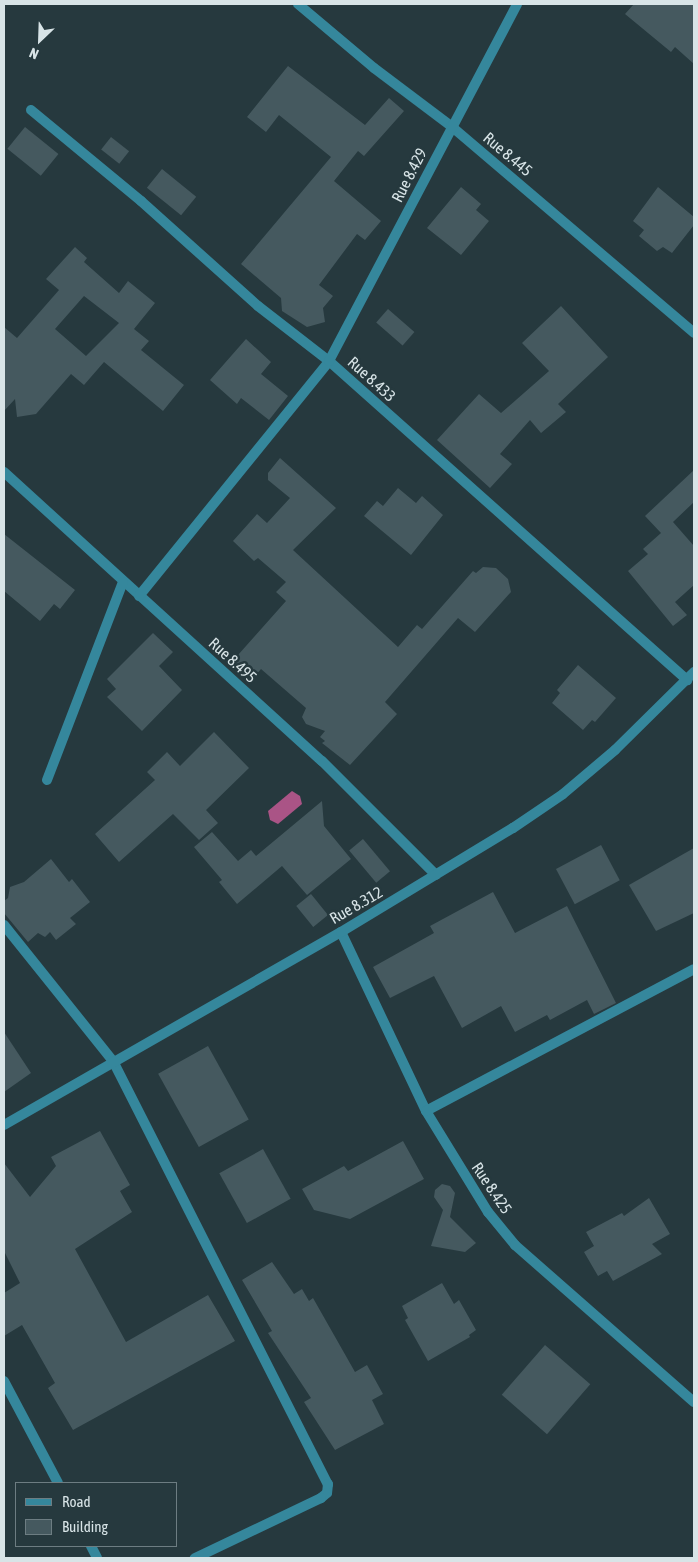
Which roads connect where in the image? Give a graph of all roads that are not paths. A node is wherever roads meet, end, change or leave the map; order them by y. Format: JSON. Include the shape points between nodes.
{"nodes":[{"id":1,"x":298,"y":4,"type":"edge"},
{"id":2,"x":517,"y":4,"type":"edge"},
{"id":3,"x":31,"y":110,"type":"dead end"},
{"id":4,"x":451,"y":126,"type":"junction"},
{"id":5,"x":694,"y":333,"type":"edge"},
{"id":6,"x":330,"y":361,"type":"junction"},
{"id":7,"x":4,"y":472,"type":"edge"},
{"id":8,"x":124,"y":582,"type":"junction"},
{"id":9,"x":139,"y":596,"type":"junction"},
{"id":10,"x":691,"y":676,"type":"edge"},
{"id":11,"x":47,"y":780,"type":"dead end"},
{"id":12,"x":436,"y":875,"type":"junction"},
{"id":13,"x":4,"y":925,"type":"edge"},
{"id":14,"x":340,"y":932,"type":"junction"},
{"id":15,"x":694,"y":969,"type":"edge"},
{"id":16,"x":113,"y":1061,"type":"junction"},
{"id":17,"x":426,"y":1111,"type":"junction"},
{"id":18,"x":4,"y":1125,"type":"edge"},
{"id":19,"x":4,"y":1381,"type":"edge"},
{"id":20,"x":694,"y":1402,"type":"edge"},
{"id":21,"x":57,"y":1482,"type":"edge"},
{"id":22,"x":196,"y":1558,"type":"edge"}],
"edges":[{"from":1,"to":4,"type":"street","name":"Rue 8.445"},
{"from":2,"to":4,"type":"street","name":"Rue 8.429"},
{"from":3,"to":6,"type":"street","name":"Rue 8.433","via":[[141,201],[258,306]]},
{"from":4,"to":5,"type":"street","name":"Rue 8.445"},
{"from":4,"to":6,"type":"street","name":"Rue 8.429"},
{"from":6,"to":9,"type":"street","name":"Rue 8.429"},
{"from":6,"to":10,"type":"street","name":"Rue 8.433"},
{"from":7,"to":8,"type":"street","name":"Rue 8.495"},
{"from":8,"to":9,"type":"street","name":"Rue 8.495"},
{"from":8,"to":11,"type":"street"},
{"from":9,"to":12,"type":"street","name":"Rue 8.495","via":[[322,761]]},
{"from":10,"to":12,"type":"street","name":"Rue 8.312","via":[[615,750],[563,794]]},
{"from":12,"to":14,"type":"street","name":"Rue 8.312"},
{"from":13,"to":16,"type":"street"},
{"from":14,"to":16,"type":"street","name":"Rue 8.312"},
{"from":14,"to":17,"type":"street","name":"Rue 8.425"},
{"from":15,"to":17,"type":"street"},
{"from":16,"to":18,"type":"street","name":"Rue 8.312"},
{"from":16,"to":22,"type":"street","via":[[328,1484],[321,1498]]},
{"from":17,"to":20,"type":"street","name":"Rue 8.425","via":[[488,1212],[515,1245]]},
{"from":19,"to":21,"type":"street"}]}
